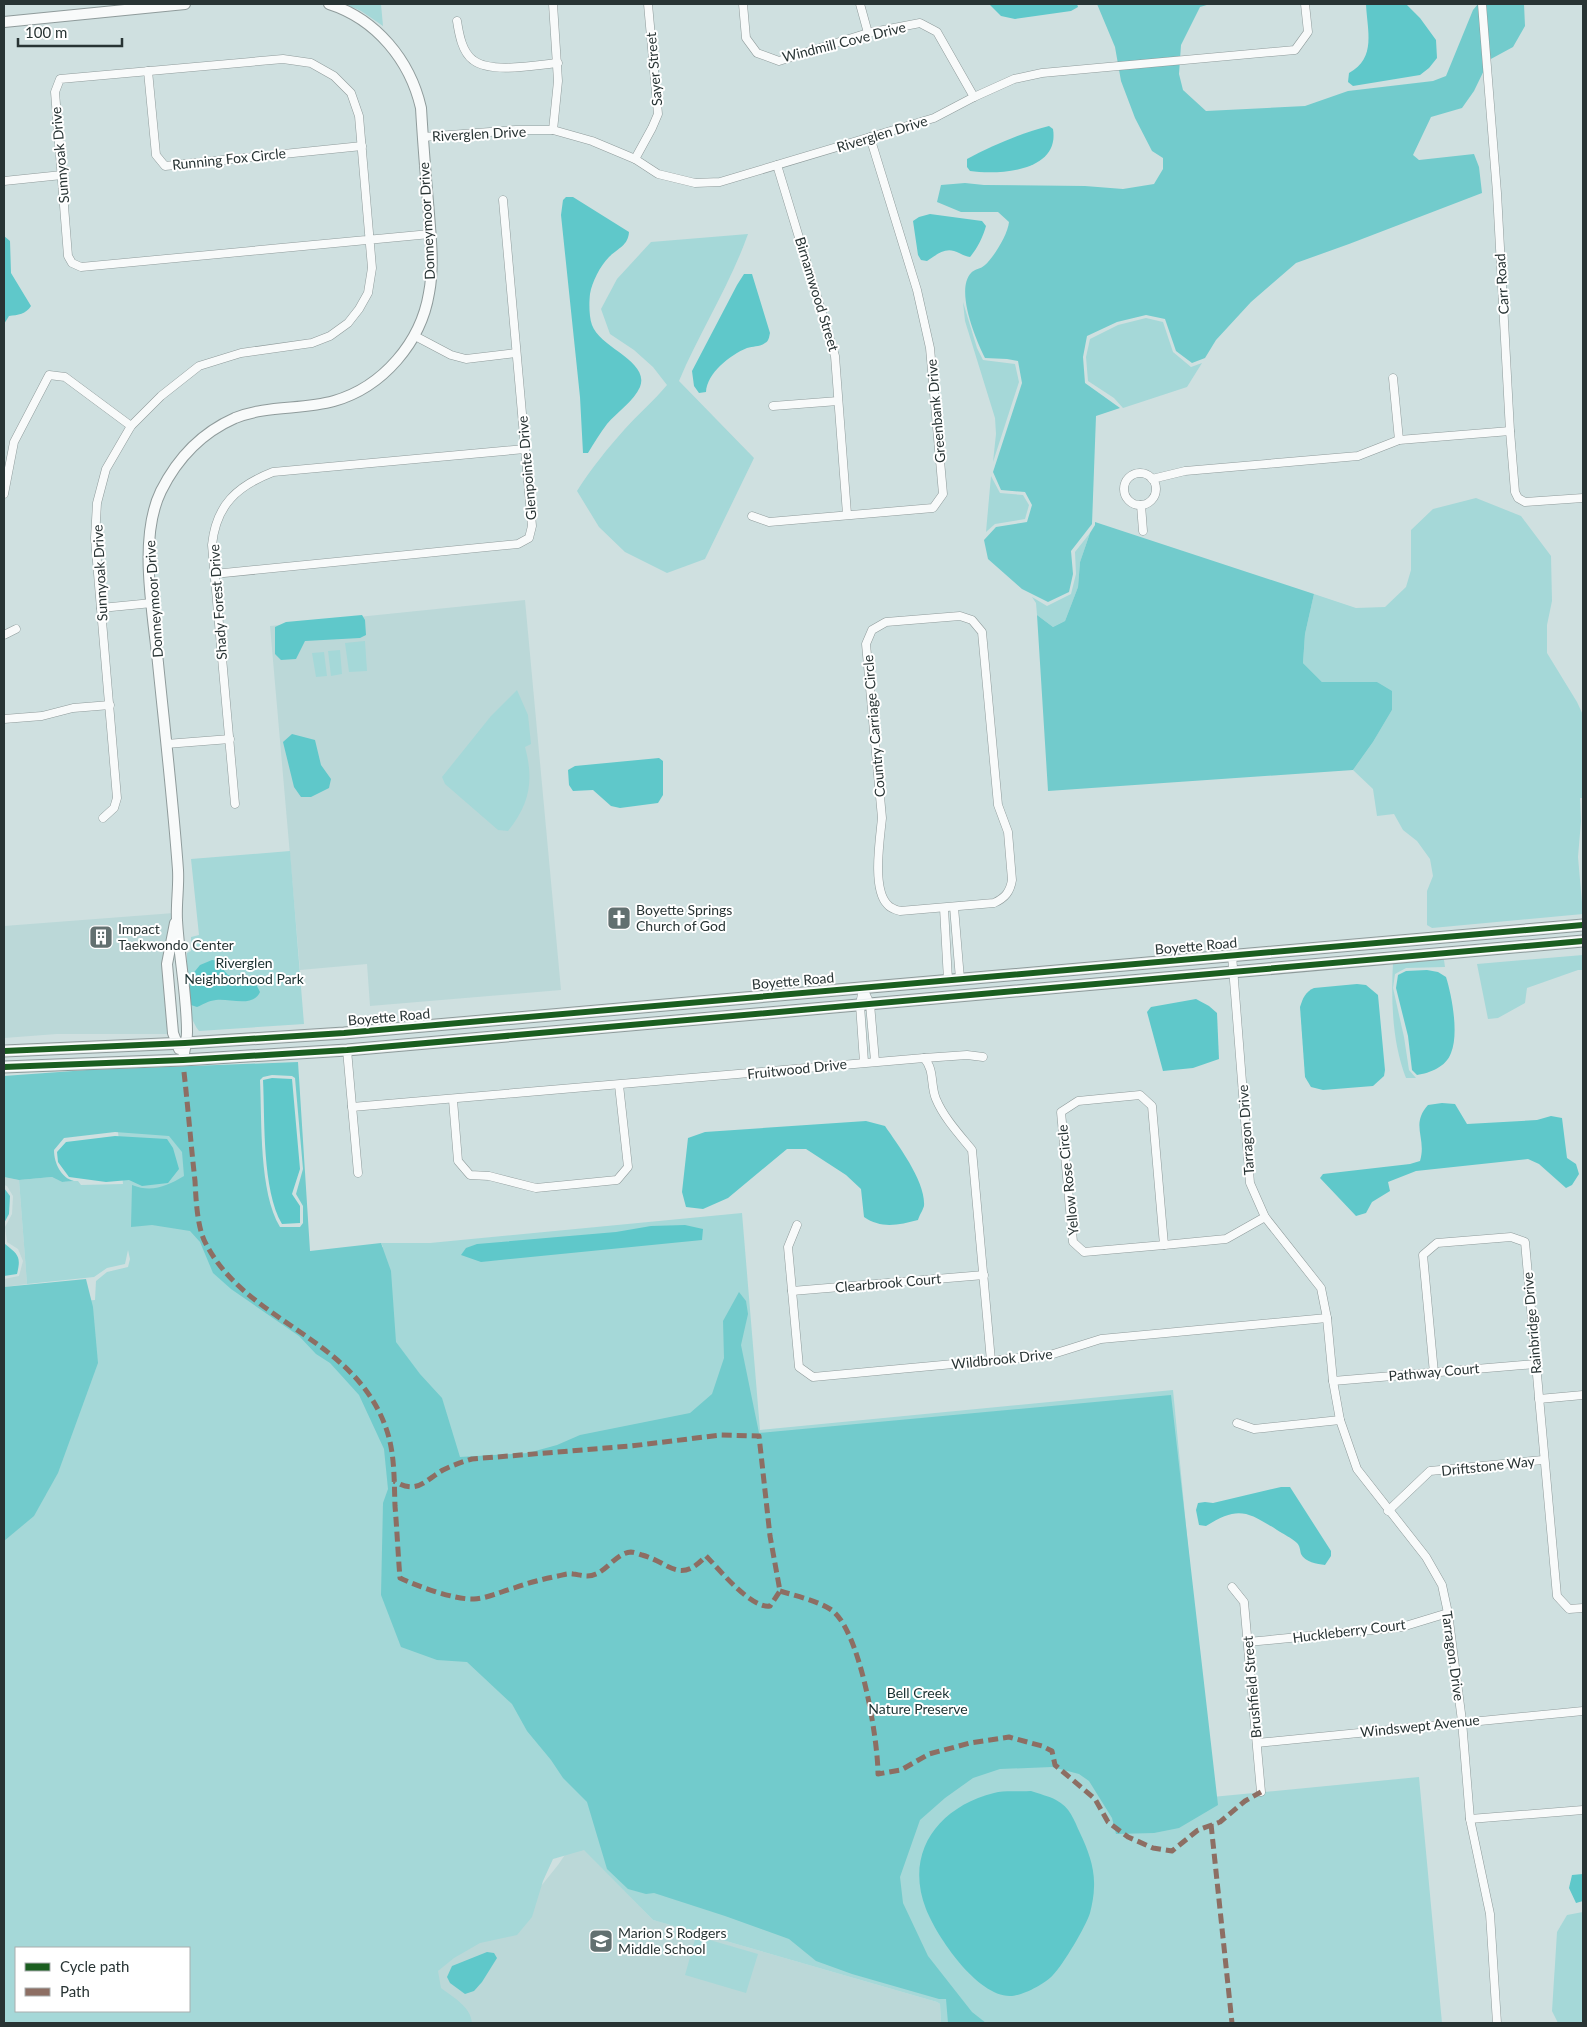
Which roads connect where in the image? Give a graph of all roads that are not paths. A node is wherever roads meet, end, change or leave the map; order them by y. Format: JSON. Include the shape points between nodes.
{"nodes":[{"id":1,"x":183,"y":4,"type":"edge"},
{"id":2,"x":329,"y":4,"type":"edge"},
{"id":3,"x":553,"y":4,"type":"edge"},
{"id":4,"x":648,"y":4,"type":"edge"},
{"id":5,"x":743,"y":4,"type":"edge"},
{"id":6,"x":860,"y":4,"type":"edge"},
{"id":7,"x":1305,"y":4,"type":"edge"},
{"id":8,"x":1482,"y":4,"type":"edge"},
{"id":9,"x":457,"y":21,"type":"dead end"},
{"id":10,"x":4,"y":22,"type":"edge"},
{"id":11,"x":868,"y":33,"type":"junction"},
{"id":12,"x":558,"y":63,"type":"junction"},
{"id":13,"x":148,"y":71,"type":"junction"},
{"id":14,"x":974,"y":97,"type":"junction"},
{"id":15,"x":552,"y":130,"type":"junction"},
{"id":16,"x":423,"y":137,"type":"junction"},
{"id":17,"x":870,"y":137,"type":"junction"},
{"id":18,"x":362,"y":146,"type":"junction"},
{"id":19,"x":635,"y":160,"type":"junction"},
{"id":20,"x":777,"y":165,"type":"junction"},
{"id":21,"x":62,"y":175,"type":"junction"},
{"id":22,"x":4,"y":181,"type":"edge"},
{"id":23,"x":503,"y":200,"type":"dead end"},
{"id":24,"x":430,"y":234,"type":"junction"},
{"id":25,"x":370,"y":240,"type":"junction"},
{"id":26,"x":415,"y":336,"type":"junction"},
{"id":27,"x":516,"y":353,"type":"junction"},
{"id":28,"x":1393,"y":378,"type":"dead end"},
{"id":29,"x":838,"y":401,"type":"junction"},
{"id":30,"x":772,"y":406,"type":"dead end"},
{"id":31,"x":131,"y":426,"type":"junction"},
{"id":32,"x":1510,"y":431,"type":"junction"},
{"id":33,"x":1399,"y":440,"type":"junction"},
{"id":34,"x":525,"y":449,"type":"junction"},
{"id":35,"x":1152,"y":479,"type":"junction"},
{"id":36,"x":4,"y":494,"type":"edge"},
{"id":37,"x":1583,"y":498,"type":"edge"},
{"id":38,"x":1141,"y":505,"type":"junction"},
{"id":39,"x":847,"y":514,"type":"junction"},
{"id":40,"x":752,"y":516,"type":"dead end"},
{"id":41,"x":1143,"y":531,"type":"dead end"},
{"id":42,"x":214,"y":574,"type":"junction"},
{"id":43,"x":152,"y":603,"type":"junction"},
{"id":44,"x":101,"y":608,"type":"junction"},
{"id":45,"x":16,"y":629,"type":"dead end"},
{"id":46,"x":4,"y":635,"type":"edge"},
{"id":47,"x":110,"y":705,"type":"junction"},
{"id":48,"x":4,"y":719,"type":"edge"},
{"id":49,"x":230,"y":739,"type":"junction"},
{"id":50,"x":166,"y":744,"type":"junction"},
{"id":51,"x":235,"y":804,"type":"dead end"},
{"id":52,"x":103,"y":818,"type":"dead end"},
{"id":53,"x":954,"y":907,"type":"junction"},
{"id":54,"x":944,"y":908,"type":"junction"},
{"id":55,"x":177,"y":917,"type":"junction"},
{"id":56,"x":1583,"y":925,"type":"edge"},
{"id":57,"x":1583,"y":941,"type":"edge"},
{"id":58,"x":1232,"y":956,"type":"junction"},
{"id":59,"x":1234,"y":972,"type":"junction"},
{"id":60,"x":960,"y":979,"type":"junction"},
{"id":61,"x":948,"y":980,"type":"junction"},
{"id":62,"x":863,"y":988,"type":"junction"},
{"id":63,"x":865,"y":1004,"type":"junction"},
{"id":64,"x":181,"y":1044,"type":"junction"},
{"id":65,"x":347,"y":1050,"type":"junction"},
{"id":66,"x":4,"y":1051,"type":"edge"},
{"id":67,"x":983,"y":1057,"type":"dead end"},
{"id":68,"x":924,"y":1058,"type":"junction"},
{"id":69,"x":183,"y":1060,"type":"junction"},
{"id":70,"x":875,"y":1061,"type":"junction"},
{"id":71,"x":864,"y":1062,"type":"junction"},
{"id":72,"x":4,"y":1067,"type":"edge"},
{"id":73,"x":619,"y":1085,"type":"junction"},
{"id":74,"x":453,"y":1100,"type":"junction"},
{"id":75,"x":352,"y":1107,"type":"junction"},
{"id":76,"x":358,"y":1173,"type":"dead end"},
{"id":77,"x":1265,"y":1217,"type":"junction"},
{"id":78,"x":797,"y":1225,"type":"dead end"},
{"id":79,"x":1164,"y":1245,"type":"junction"},
{"id":80,"x":984,"y":1275,"type":"junction"},
{"id":81,"x":792,"y":1291,"type":"junction"},
{"id":82,"x":1326,"y":1318,"type":"junction"},
{"id":83,"x":991,"y":1361,"type":"junction"},
{"id":84,"x":1535,"y":1364,"type":"junction"},
{"id":85,"x":1434,"y":1373,"type":"junction"},
{"id":86,"x":1333,"y":1381,"type":"junction"},
{"id":87,"x":1583,"y":1395,"type":"edge"},
{"id":88,"x":1539,"y":1399,"type":"junction"},
{"id":89,"x":1340,"y":1420,"type":"junction"},
{"id":90,"x":1236,"y":1423,"type":"dead end"},
{"id":91,"x":1543,"y":1460,"type":"junction"},
{"id":92,"x":1388,"y":1511,"type":"junction"},
{"id":93,"x":1232,"y":1587,"type":"dead end"},
{"id":94,"x":1583,"y":1608,"type":"edge"},
{"id":95,"x":1448,"y":1613,"type":"junction"},
{"id":96,"x":1248,"y":1642,"type":"junction"},
{"id":97,"x":1583,"y":1711,"type":"edge"},
{"id":98,"x":1462,"y":1721,"type":"junction"},
{"id":99,"x":1257,"y":1743,"type":"junction"},
{"id":100,"x":1262,"y":1792,"type":"dead end"},
{"id":101,"x":1583,"y":1810,"type":"edge"},
{"id":102,"x":1470,"y":1819,"type":"junction"},
{"id":103,"x":1497,"y":2023,"type":"edge"}],
"edges":[{"from":1,"to":10,"type":"street"},
{"from":2,"to":16,"type":"street","name":"Donneymoor Drive","via":[[370,25],[392,46],[416,88]]},
{"from":3,"to":12,"type":"street"},
{"from":4,"to":19,"type":"street","name":"Sayer Street","via":[[658,114]]},
{"from":5,"to":11,"type":"street","name":"Windmill Cove Drive","via":[[746,38],[757,53],[779,61]]},
{"from":6,"to":11,"type":"street"},
{"from":7,"to":14,"type":"street","name":"Riverglen Drive","via":[[1308,32],[1295,50],[1042,73],[1014,79]]},
{"from":8,"to":32,"type":"street","name":"Carr Road","via":[[1497,193]]},
{"from":9,"to":12,"type":"street","via":[[459,38],[471,59],[483,66]]},
{"from":11,"to":14,"type":"street","name":"Windmill Cove Drive","via":[[920,23],[937,32]]},
{"from":12,"to":15,"type":"street"},
{"from":13,"to":18,"type":"street","name":"Sunnyoak Drive","via":[[283,59],[312,63],[334,76],[351,94],[359,116]]},
{"from":13,"to":18,"type":"street","name":"Running Fox Circle","via":[[156,155],[165,166]]},
{"from":13,"to":21,"type":"street","name":"Sunnyoak Drive","via":[[60,80],[54,92]]},
{"from":14,"to":17,"type":"street","name":"Riverglen Drive","via":[[934,118]]},
{"from":15,"to":16,"type":"street","name":"Riverglen Drive"},
{"from":15,"to":19,"type":"street","name":"Riverglen Drive","via":[[592,141]]},
{"from":16,"to":24,"type":"street","name":"Donneymoor Drive"},
{"from":17,"to":20,"type":"street","name":"Riverglen Drive"},
{"from":17,"to":39,"type":"street","name":"Greenbank Drive","via":[[918,290],[930,348],[943,494],[933,508]]},
{"from":18,"to":25,"type":"street","name":"Sunnyoak Drive"},
{"from":19,"to":20,"type":"street","name":"Riverglen Drive","via":[[658,174],[695,183],[720,182]]},
{"from":20,"to":29,"type":"street","name":"Birnamwood Street","via":[[835,356]]},
{"from":21,"to":22,"type":"street"},
{"from":21,"to":25,"type":"street","name":"Sunnyoak Drive","via":[[68,256],[72,263],[81,267]]},
{"from":23,"to":27,"type":"street","name":"Glenpointe Drive"},
{"from":24,"to":25,"type":"street","name":"Sunnyoak Drive"},
{"from":24,"to":26,"type":"street","name":"Donneymoor Drive","via":[[430,289],[425,314]]},
{"from":25,"to":31,"type":"street","name":"Sunnyoak Drive","via":[[372,268],[368,293],[348,323],[330,336],[312,343],[241,353],[199,366],[161,396]]},
{"from":26,"to":27,"type":"street","via":[[451,355],[466,359]]},
{"from":26,"to":43,"type":"street","name":"Donneymoor Drive","via":[[377,380],[356,392],[335,401],[259,411],[235,418],[190,448],[160,494],[150,524],[148,544]]},
{"from":27,"to":34,"type":"street","name":"Glenpointe Drive"},
{"from":28,"to":33,"type":"street"},
{"from":29,"to":30,"type":"street"},
{"from":29,"to":39,"type":"street","name":"Birnamwood Street"},
{"from":31,"to":36,"type":"street","via":[[65,377],[49,375],[14,442]]},
{"from":31,"to":44,"type":"street","name":"Sunnyoak Drive","via":[[106,469],[97,502],[95,538]]},
{"from":32,"to":33,"type":"street"},
{"from":32,"to":37,"type":"street","name":"Carr Road","via":[[1515,492],[1520,500]]},
{"from":33,"to":35,"type":"street","via":[[1358,456],[1185,471]]},
{"from":34,"to":42,"type":"street","name":"Shady Forest Drive","via":[[273,472],[260,477],[238,491],[218,518],[212,545]]},
{"from":34,"to":42,"type":"street","name":"Glenpointe Drive","via":[[532,526],[529,538],[518,544]]},
{"from":35,"to":38,"type":"street","via":[[1156,487],[1154,497]]},
{"from":35,"to":38,"type":"street","via":[[1137,473],[1125,483],[1127,498]]},
{"from":38,"to":41,"type":"street"},
{"from":39,"to":40,"type":"street","name":"Greenbank Drive","via":[[769,522]]},
{"from":42,"to":49,"type":"street","name":"Shady Forest Drive"},
{"from":43,"to":44,"type":"street"},
{"from":43,"to":50,"type":"street","name":"Donneymoor Drive"},
{"from":44,"to":47,"type":"street","name":"Sunnyoak Drive"},
{"from":45,"to":46,"type":"street"},
{"from":47,"to":48,"type":"street"},
{"from":47,"to":52,"type":"street","name":"Sunnyoak Drive","via":[[117,798],[114,808]]},
{"from":49,"to":50,"type":"street"},
{"from":49,"to":51,"type":"street","name":"Shady Forest Drive"},
{"from":50,"to":55,"type":"street","name":"Donneymoor Drive","via":[[178,871]]},
{"from":53,"to":54,"type":"street","name":"Country Carriage Circle"},
{"from":53,"to":54,"type":"street","name":"Country Carriage Circle","via":[[994,903],[1007,894],[1012,880],[1008,832],[998,805],[982,632],[972,620],[960,616],[886,622],[872,630],[866,644],[882,818],[880,890],[887,904],[900,912]]},
{"from":53,"to":60,"type":"street"},
{"from":54,"to":61,"type":"street"},
{"from":55,"to":64,"type":"street","name":"Donneymoor Drive","via":[[187,1032]]},
{"from":55,"to":64,"type":"street","name":"Donneymoor Drive","via":[[167,964],[173,1033]]},
{"from":56,"to":58,"type":"main road","name":"Boyette Road"},
{"from":57,"to":59,"type":"main road","name":"Boyette Road"},
{"from":58,"to":59,"type":"street","name":"Tarragon Drive"},
{"from":58,"to":60,"type":"main road","name":"Boyette Road"},
{"from":59,"to":63,"type":"main road","name":"Boyette Road"},
{"from":59,"to":77,"type":"street","name":"Tarragon Drive","via":[[1250,1183]]},
{"from":60,"to":61,"type":"main road","name":"Boyette Road"},
{"from":61,"to":62,"type":"main road","name":"Boyette Road"},
{"from":62,"to":63,"type":"street"},
{"from":62,"to":64,"type":"main road","name":"Boyette Road","via":[[344,1034]]},
{"from":63,"to":65,"type":"main road","name":"Boyette Road"},
{"from":63,"to":70,"type":"street"},
{"from":63,"to":71,"type":"street"},
{"from":64,"to":66,"type":"main road","name":"Boyette Road"},
{"from":64,"to":69,"type":"street","name":"Donneymoor Drive"},
{"from":65,"to":69,"type":"main road","name":"Boyette Road"},
{"from":65,"to":75,"type":"street"},
{"from":67,"to":68,"type":"street","name":"Fruitwood Drive"},
{"from":68,"to":70,"type":"street","name":"Fruitwood Drive"},
{"from":68,"to":80,"type":"street","via":[[929,1064],[935,1098],[972,1150]]},
{"from":69,"to":72,"type":"main road","name":"Boyette Road"},
{"from":70,"to":71,"type":"street","name":"Fruitwood Drive"},
{"from":71,"to":73,"type":"street","name":"Fruitwood Drive"},
{"from":73,"to":74,"type":"street","name":"Fruitwood Drive"},
{"from":73,"to":74,"type":"street","via":[[628,1167],[616,1180],[536,1188],[489,1176],[470,1175],[458,1161]]},
{"from":74,"to":75,"type":"street","name":"Fruitwood Drive"},
{"from":75,"to":76,"type":"street"},
{"from":77,"to":79,"type":"street","name":"Yellow Rose Circle","via":[[1226,1239]]},
{"from":77,"to":82,"type":"street","name":"Tarragon Drive","via":[[1321,1288]]},
{"from":78,"to":81,"type":"street","name":"Wildbrook Drive","via":[[788,1247]]},
{"from":79,"to":79,"type":"street","name":"Yellow Rose Circle","via":[[1084,1252],[1073,1242],[1061,1112],[1078,1101],[1140,1096],[1152,1106]]},
{"from":80,"to":81,"type":"street","name":"Clearbrook Court"},
{"from":80,"to":83,"type":"street"},
{"from":81,"to":83,"type":"street","name":"Wildbrook Drive","via":[[799,1367],[813,1377]]},
{"from":82,"to":83,"type":"street","name":"Wildbrook Drive","via":[[1101,1339],[1050,1356]]},
{"from":82,"to":86,"type":"street","name":"Tarragon Drive"},
{"from":84,"to":85,"type":"street","name":"Pathway Court"},
{"from":84,"to":85,"type":"street","name":"Rainbridge Drive","via":[[1525,1242],[1511,1237],[1483,1239],[1437,1244],[1423,1255]]},
{"from":84,"to":88,"type":"street","name":"Rainbridge Drive"},
{"from":85,"to":86,"type":"street","name":"Pathway Court"},
{"from":86,"to":89,"type":"street","name":"Tarragon Drive"},
{"from":87,"to":88,"type":"street"},
{"from":88,"to":91,"type":"street","name":"Rainbridge Drive"},
{"from":89,"to":90,"type":"street","via":[[1254,1429]]},
{"from":89,"to":92,"type":"street","name":"Tarragon Drive","via":[[1357,1469]]},
{"from":91,"to":92,"type":"street","name":"Driftstone Way","via":[[1430,1472]]},
{"from":91,"to":94,"type":"street","name":"Rainbridge Drive","via":[[1557,1596],[1569,1609]]},
{"from":92,"to":95,"type":"street","name":"Tarragon Drive","via":[[1426,1557],[1442,1585]]},
{"from":93,"to":96,"type":"street","name":"Brushfield Street","via":[[1244,1602]]},
{"from":95,"to":96,"type":"street","name":"Huckleberry Court","via":[[1402,1627]]},
{"from":95,"to":98,"type":"street","name":"Tarragon Drive"},
{"from":96,"to":99,"type":"street","name":"Brushfield Street"},
{"from":97,"to":98,"type":"street","name":"Windswept Avenue"},
{"from":98,"to":99,"type":"street","name":"Windswept Avenue"},
{"from":98,"to":102,"type":"street","name":"Tarragon Drive"},
{"from":99,"to":100,"type":"street","name":"Brushfield Street"},
{"from":101,"to":102,"type":"street"},
{"from":102,"to":103,"type":"street","name":"Tarragon Drive","via":[[1490,1914]]}]}
